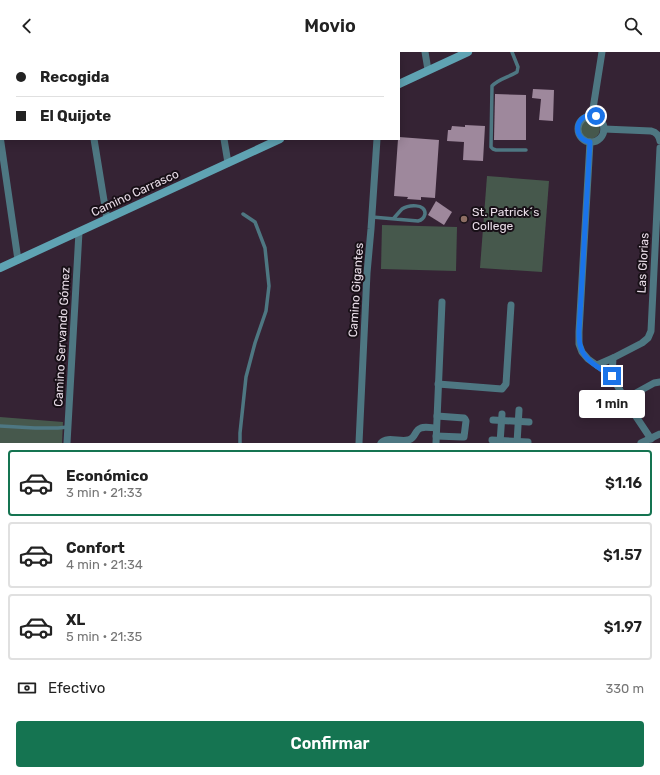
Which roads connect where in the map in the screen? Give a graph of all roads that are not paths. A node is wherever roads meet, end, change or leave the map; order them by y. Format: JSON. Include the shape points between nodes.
{"nodes":[{"id":1,"x":425,"y":52,"type":"edge"},
{"id":2,"x":468,"y":52,"type":"edge"},
{"id":3,"x":512,"y":52,"type":"edge"},
{"id":4,"x":602,"y":52,"type":"edge"},
{"id":5,"x":428,"y":70,"type":"junction"},
{"id":6,"x":400,"y":84,"type":"edge"},
{"id":7,"x":592,"y":115,"type":"junction"},
{"id":8,"x":604,"y":129,"type":"junction"},
{"id":9,"x":659,"y":138,"type":"edge"},
{"id":10,"x":1,"y":140,"type":"edge"},
{"id":11,"x":94,"y":140,"type":"edge"},
{"id":12,"x":224,"y":140,"type":"edge"},
{"id":13,"x":278,"y":140,"type":"edge"},
{"id":14,"x":377,"y":140,"type":"edge"},
{"id":15,"x":590,"y":142,"type":"junction"},
{"id":16,"x":660,"y":148,"type":"edge"},
{"id":17,"x":526,"y":150,"type":"dead end"},
{"id":18,"x":228,"y":163,"type":"junction"},
{"id":19,"x":243,"y":214,"type":"dead end"},
{"id":20,"x":372,"y":217,"type":"junction"},
{"id":21,"x":393,"y":218,"type":"junction"},
{"id":22,"x":107,"y":219,"type":"junction"},
{"id":23,"x":79,"y":232,"type":"junction"},
{"id":24,"x":18,"y":260,"type":"junction"},
{"id":25,"x":0,"y":268,"type":"edge"},
{"id":26,"x":442,"y":302,"type":"dead end"},
{"id":27,"x":511,"y":306,"type":"dead end"},
{"id":28,"x":613,"y":358,"type":"junction"},
{"id":29,"x":596,"y":365,"type":"junction"},
{"id":30,"x":612,"y":376,"type":"junction"},
{"id":31,"x":660,"y":382,"type":"edge"},
{"id":32,"x":438,"y":384,"type":"junction"},
{"id":33,"x":625,"y":399,"type":"junction"},
{"id":34,"x":519,"y":410,"type":"dead end"},
{"id":35,"x":437,"y":416,"type":"junction"},
{"id":36,"x":501,"y":417,"type":"junction"},
{"id":37,"x":493,"y":420,"type":"dead end"},
{"id":38,"x":518,"y":422,"type":"junction"},
{"id":39,"x":528,"y":422,"type":"dead end"},
{"id":40,"x":0,"y":426,"type":"edge"},
{"id":41,"x":68,"y":427,"type":"junction"},
{"id":42,"x":436,"y":428,"type":"junction"},
{"id":43,"x":660,"y":434,"type":"edge"},
{"id":44,"x":436,"y":439,"type":"edge"},
{"id":45,"x":492,"y":440,"type":"dead end"},
{"id":46,"x":650,"y":441,"type":"edge"},
{"id":47,"x":500,"y":442,"type":"edge"},
{"id":48,"x":517,"y":442,"type":"edge"},
{"id":49,"x":528,"y":442,"type":"edge"},
{"id":50,"x":67,"y":443,"type":"edge"},
{"id":51,"x":240,"y":443,"type":"edge"},
{"id":52,"x":358,"y":443,"type":"edge"},
{"id":53,"x":381,"y":443,"type":"edge"},
{"id":54,"x":641,"y":443,"type":"edge"}],
"edges":[{"from":1,"to":5,"type":"street"},
{"from":2,"to":5,"type":"main road"},
{"from":3,"to":17,"type":"lane","via":[[518,67],[517,72],[495,82],[492,86],[492,147],[496,150]]},
{"from":4,"to":7,"type":"street"},
{"from":5,"to":6,"type":"main road"},
{"from":7,"to":8,"type":"street","via":[[603,122]]},
{"from":7,"to":15,"type":"street","via":[[581,120],[577,128],[580,137]]},
{"from":8,"to":9,"type":"street","via":[[651,131]]},
{"from":8,"to":15,"type":"street","via":[[602,137]]},
{"from":10,"to":24,"type":"street"},
{"from":11,"to":22,"type":"street"},
{"from":12,"to":18,"type":"street"},
{"from":13,"to":18,"type":"main road","name":"Camino Carrasco"},
{"from":14,"to":20,"type":"street","name":"Camino Gigantes"},
{"from":15,"to":29,"type":"street","via":[[580,344],[585,356]]},
{"from":16,"to":28,"type":"street","name":"Las Glorias","via":[[650,332],[642,344]]},
{"from":18,"to":22,"type":"main road","name":"Camino Carrasco"},
{"from":19,"to":51,"type":"lane","via":[[255,222],[265,248],[269,286],[266,311],[246,376]]},
{"from":20,"to":21,"type":"lane"},
{"from":20,"to":52,"type":"street","name":"Camino Gigantes"},
{"from":21,"to":21,"type":"lane","via":[[418,221],[423,218],[425,211],[422,207],[411,206],[402,209]]},
{"from":22,"to":23,"type":"main road","name":"Camino Carrasco"},
{"from":23,"to":24,"type":"main road","name":"Camino Carrasco"},
{"from":23,"to":41,"type":"street","name":"Camino Servando Gómez"},
{"from":24,"to":25,"type":"main road","name":"Camino Carrasco"},
{"from":26,"to":32,"type":"street"},
{"from":27,"to":32,"type":"street","via":[[504,387]]},
{"from":28,"to":29,"type":"street","name":"Las Glorias"},
{"from":28,"to":30,"type":"street"},
{"from":29,"to":30,"type":"street"},
{"from":30,"to":33,"type":"street"},
{"from":31,"to":33,"type":"street"},
{"from":32,"to":35,"type":"street"},
{"from":33,"to":46,"type":"street"},
{"from":34,"to":38,"type":"street"},
{"from":35,"to":42,"type":"street"},
{"from":35,"to":44,"type":"street","via":[[464,418],[466,421],[464,437]]},
{"from":36,"to":37,"type":"street"},
{"from":36,"to":38,"type":"street"},
{"from":36,"to":47,"type":"street"},
{"from":38,"to":39,"type":"street"},
{"from":38,"to":48,"type":"street"},
{"from":40,"to":41,"type":"lane"},
{"from":41,"to":50,"type":"street","name":"Camino Servando Gómez"},
{"from":42,"to":44,"type":"street"},
{"from":42,"to":53,"type":"street","via":[[419,428],[408,440],[389,440]]},
{"from":43,"to":46,"type":"street"},
{"from":45,"to":47,"type":"street"},
{"from":46,"to":54,"type":"street"},
{"from":47,"to":48,"type":"street"},
{"from":48,"to":49,"type":"street"}]}
